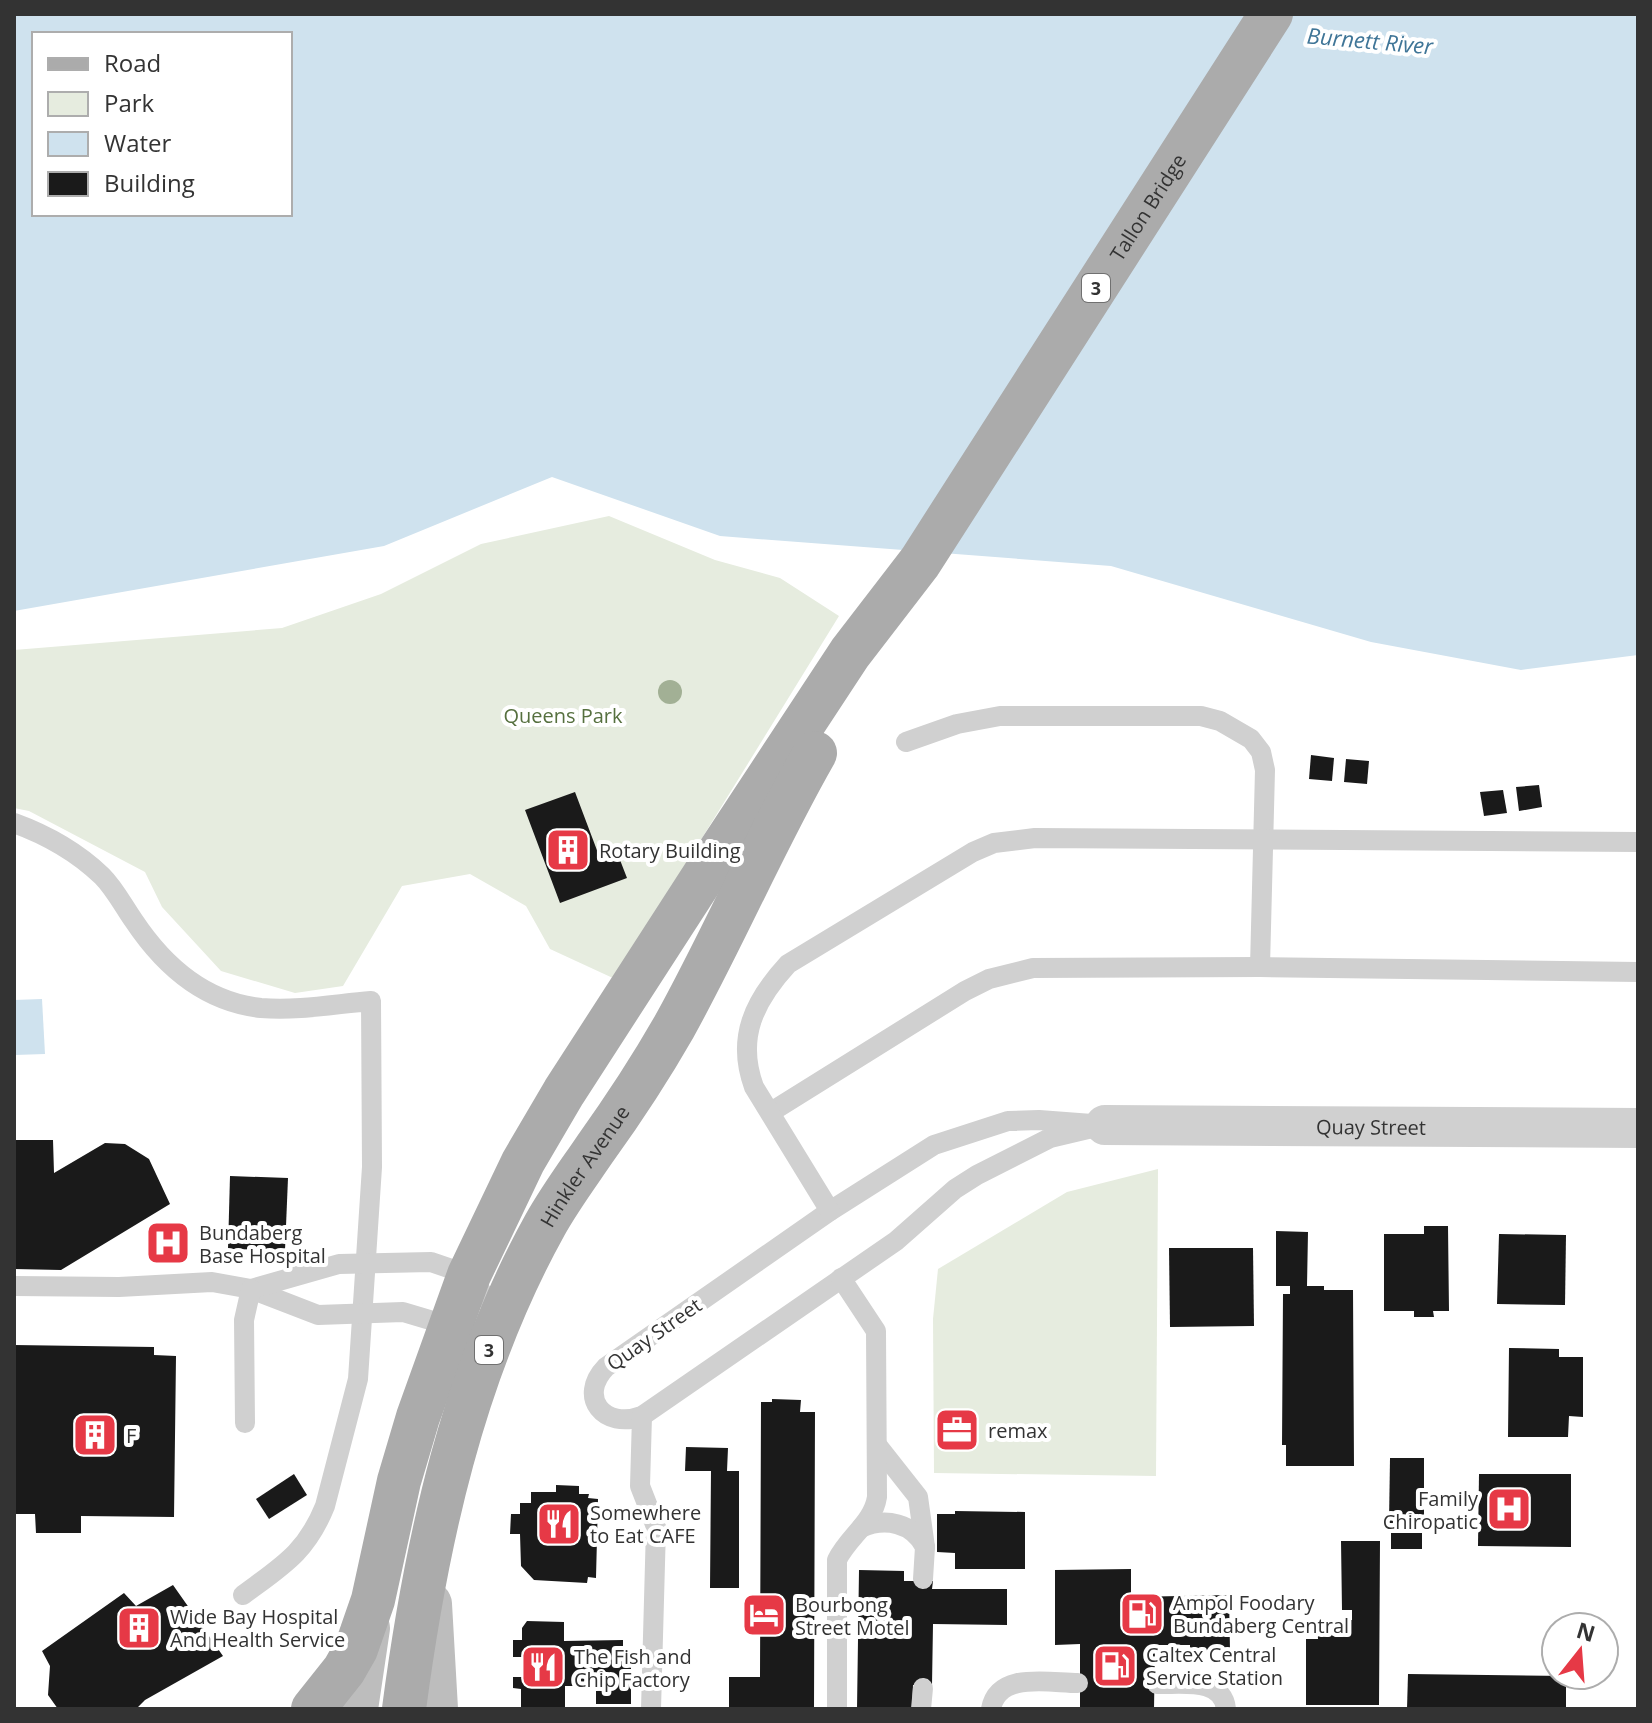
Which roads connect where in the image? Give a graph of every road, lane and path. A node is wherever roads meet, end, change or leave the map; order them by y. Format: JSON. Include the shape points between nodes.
{"nodes":[{"id":1,"x":1271,"y":14,"type":"edge"},
{"id":2,"x":859,"y":658,"type":"junction"},
{"id":3,"x":906,"y":742,"type":"dead end"},
{"id":4,"x":14,"y":823,"type":"edge"},
{"id":5,"x":1265,"y":839,"type":"junction"},
{"id":6,"x":1638,"y":842,"type":"edge"},
{"id":7,"x":1260,"y":967,"type":"junction"},
{"id":8,"x":1638,"y":972,"type":"edge"},
{"id":9,"x":771,"y":1112,"type":"junction"},
{"id":10,"x":1105,"y":1125,"type":"junction"},
{"id":11,"x":1638,"y":1128,"type":"edge"},
{"id":12,"x":830,"y":1211,"type":"junction"},
{"id":13,"x":365,"y":1262,"type":"junction"},
{"id":14,"x":469,"y":1275,"type":"junction"},
{"id":15,"x":841,"y":1278,"type":"junction"},
{"id":16,"x":14,"y":1286,"type":"edge"},
{"id":17,"x":251,"y":1289,"type":"junction"},
{"id":18,"x":361,"y":1313,"type":"junction"},
{"id":19,"x":501,"y":1318,"type":"junction"},
{"id":20,"x":450,"y":1326,"type":"junction"},
{"id":21,"x":642,"y":1416,"type":"junction"},
{"id":22,"x":245,"y":1423,"type":"dead end"},
{"id":23,"x":877,"y":1445,"type":"junction"},
{"id":24,"x":861,"y":1528,"type":"junction"},
{"id":25,"x":925,"y":1547,"type":"junction"},
{"id":26,"x":427,"y":1562,"type":"junction"},
{"id":27,"x":923,"y":1579,"type":"dead end"},
{"id":28,"x":243,"y":1595,"type":"dead end"},
{"id":29,"x":373,"y":1600,"type":"junction"},
{"id":30,"x":1078,"y":1683,"type":"dead end"},
{"id":31,"x":1157,"y":1684,"type":"dead end"},
{"id":32,"x":923,"y":1688,"type":"dead end"},
{"id":33,"x":313,"y":1709,"type":"edge"},
{"id":34,"x":356,"y":1709,"type":"edge"},
{"id":35,"x":404,"y":1709,"type":"edge"},
{"id":36,"x":436,"y":1709,"type":"edge"},
{"id":37,"x":651,"y":1709,"type":"edge"},
{"id":38,"x":837,"y":1709,"type":"edge"},
{"id":39,"x":921,"y":1709,"type":"edge"},
{"id":40,"x":991,"y":1709,"type":"edge"},
{"id":41,"x":1226,"y":1709,"type":"edge"}],
"edges":[{"from":1,"to":2,"type":"main road","name":"Tallon Bridge","number":"3"},
{"from":2,"to":14,"type":"main road","number":"3","via":[[564,1092],[523,1162]]},
{"from":2,"to":19,"type":"main road","name":"Hinkler Avenue","number":"3","via":[[681,1014],[547,1222]]},
{"from":3,"to":5,"type":"lane","via":[[1000,716],[1181,715],[1220,721],[1251,739],[1261,752]]},
{"from":4,"to":13,"type":"lane","via":[[46,835],[91,866],[165,962],[209,993],[259,1008],[371,1001],[372,1167]]},
{"from":5,"to":6,"type":"lane"},
{"from":5,"to":7,"type":"lane"},
{"from":5,"to":9,"type":"lane","via":[[1011,839],[973,852],[807,950],[773,980],[749,1025],[745,1049],[754,1087]]},
{"from":7,"to":8,"type":"lane"},
{"from":7,"to":9,"type":"lane","via":[[1011,972],[965,991]]},
{"from":9,"to":12,"type":"lane"},
{"from":10,"to":11,"type":"street","name":"Quay Street"},
{"from":10,"to":12,"type":"lane","name":"Quay Street","via":[[1008,1121],[968,1132],[934,1145]]},
{"from":10,"to":15,"type":"lane","name":"Quay Street","via":[[1050,1138],[977,1175]]},
{"from":12,"to":21,"type":"lane","name":"Quay Street","via":[[599,1374],[594,1398],[606,1416],[630,1421]]},
{"from":13,"to":14,"type":"lane","via":[[431,1262]]},
{"from":13,"to":17,"type":"lane"},
{"from":13,"to":18,"type":"lane"},
{"from":14,"to":19,"type":"lane"},
{"from":14,"to":20,"type":"main road","number":"3"},
{"from":15,"to":21,"type":"lane","name":"Quay Street"},
{"from":15,"to":23,"type":"lane","via":[[876,1331]]},
{"from":16,"to":17,"type":"lane","via":[[212,1282]]},
{"from":17,"to":18,"type":"lane","via":[[318,1315]]},
{"from":17,"to":22,"type":"lane","via":[[244,1320]]},
{"from":18,"to":20,"type":"lane","via":[[403,1312]]},
{"from":18,"to":28,"type":"lane","via":[[356,1389],[318,1523],[299,1553]]},
{"from":19,"to":20,"type":"lane"},
{"from":19,"to":26,"type":"main road","name":"Hinkler Avenue","number":"3","via":[[454,1450]]},
{"from":20,"to":29,"type":"main road","number":"3","via":[[399,1481]]},
{"from":21,"to":37,"type":"lane","via":[[640,1486],[656,1527]]},
{"from":23,"to":24,"type":"lane","via":[[876,1506]]},
{"from":23,"to":25,"type":"lane","via":[[918,1497]]},
{"from":24,"to":25,"type":"lane","via":[[894,1523],[915,1533]]},
{"from":24,"to":38,"type":"lane","via":[[837,1560]]},
{"from":25,"to":27,"type":"lane"},
{"from":26,"to":35,"type":"main road","name":"Hinkler Avenue","number":"3"},
{"from":26,"to":36,"type":"main road"},
{"from":29,"to":33,"type":"main road","number":"3","via":[[356,1649]]},
{"from":29,"to":34,"type":"main road","number":"3"},
{"from":30,"to":40,"type":"lane","via":[[1007,1685]]},
{"from":31,"to":41,"type":"lane","via":[[1211,1688]]},
{"from":32,"to":39,"type":"lane"}]}
